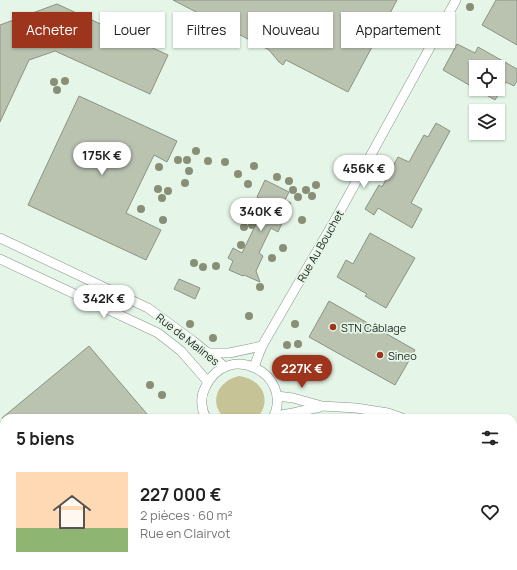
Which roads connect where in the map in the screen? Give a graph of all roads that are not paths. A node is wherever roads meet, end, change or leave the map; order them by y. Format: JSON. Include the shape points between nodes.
{"nodes":[{"id":1,"x":456,"y":0,"type":"edge"},
{"id":2,"x":0,"y":238,"type":"edge"},
{"id":3,"x":0,"y":259,"type":"edge"},
{"id":4,"x":262,"y":346,"type":"junction"},
{"id":5,"x":208,"y":353,"type":"junction"},
{"id":6,"x":225,"y":367,"type":"junction"},
{"id":7,"x":254,"y":367,"type":"junction"},
{"id":8,"x":208,"y":382,"type":"junction"},
{"id":9,"x":277,"y":396,"type":"junction"},
{"id":10,"x":322,"y":406,"type":"junction"},
{"id":11,"x":204,"y":414,"type":"edge"},
{"id":12,"x":275,"y":414,"type":"edge"},
{"id":13,"x":288,"y":414,"type":"edge"},
{"id":14,"x":391,"y":414,"type":"edge"}],
"edges":[{"from":1,"to":4,"type":"street","name":"Rue Au Bouchet","via":[[339,213]]},
{"from":2,"to":5,"type":"street","name":"Rue de Malines","via":[[148,308]]},
{"from":3,"to":8,"type":"street","name":"Rue de Malines","via":[[158,333],[181,351]]},
{"from":4,"to":5,"type":"street","via":[[229,353]]},
{"from":4,"to":7,"type":"street","name":"Rue Au Bouchet"},
{"from":5,"to":6,"type":"street","name":"Rue de Malines"},
{"from":6,"to":7,"type":"street","via":[[244,364]]},
{"from":6,"to":8,"type":"street","via":[[215,373]]},
{"from":7,"to":9,"type":"street","via":[[270,379]]},
{"from":8,"to":11,"type":"street","via":[[203,392]]},
{"from":9,"to":10,"type":"street"},
{"from":9,"to":12,"type":"street"},
{"from":10,"to":13,"type":"street"},
{"from":10,"to":14,"type":"street"}]}
